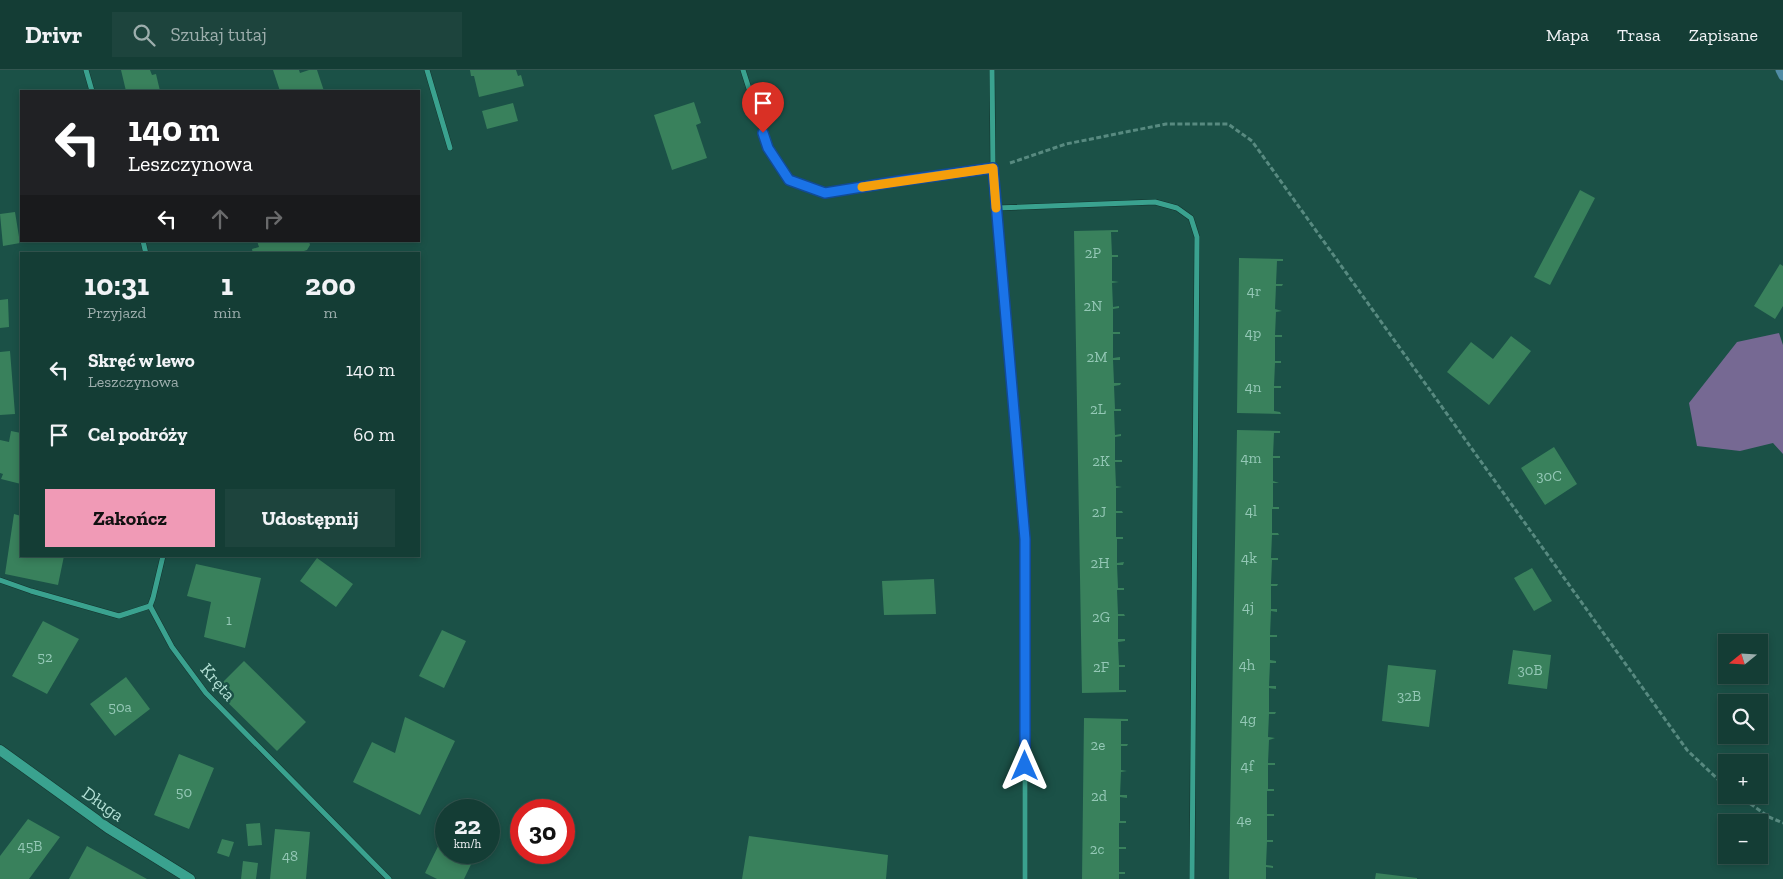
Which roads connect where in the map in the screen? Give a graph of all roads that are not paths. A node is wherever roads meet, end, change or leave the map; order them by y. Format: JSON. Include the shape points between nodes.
{"nodes":[{"id":1,"x":86,"y":70,"type":"edge"},
{"id":2,"x":427,"y":70,"type":"edge"},
{"id":3,"x":743,"y":70,"type":"edge"},
{"id":4,"x":992,"y":70,"type":"edge"},
{"id":5,"x":92,"y":90,"type":"edge"},
{"id":6,"x":450,"y":148,"type":"dead end"},
{"id":7,"x":993,"y":168,"type":"junction"},
{"id":8,"x":996,"y":208,"type":"junction"},
{"id":9,"x":163,"y":557,"type":"edge"},
{"id":10,"x":0,"y":580,"type":"edge"},
{"id":11,"x":150,"y":606,"type":"junction"},
{"id":12,"x":0,"y":750,"type":"edge"},
{"id":13,"x":190,"y":879,"type":"edge"},
{"id":14,"x":389,"y":879,"type":"edge"},
{"id":15,"x":1025,"y":879,"type":"edge"},
{"id":16,"x":1192,"y":879,"type":"edge"}],
"edges":[{"from":1,"to":5,"type":"street"},
{"from":2,"to":6,"type":"street"},
{"from":3,"to":7,"type":"street","via":[[768,148],[789,180],[825,193]]},
{"from":4,"to":7,"type":"street"},
{"from":7,"to":8,"type":"street"},
{"from":8,"to":15,"type":"street","via":[[1025,539]]},
{"from":8,"to":16,"type":"street","via":[[1154,202],[1177,208],[1191,218],[1197,237]]},
{"from":9,"to":11,"type":"street"},
{"from":10,"to":11,"type":"street","via":[[31,592],[119,616]]},
{"from":11,"to":14,"type":"street","name":"Kręta","via":[[172,647],[206,693]]},
{"from":12,"to":13,"type":"street","name":"Długa","via":[[108,828]]}]}
